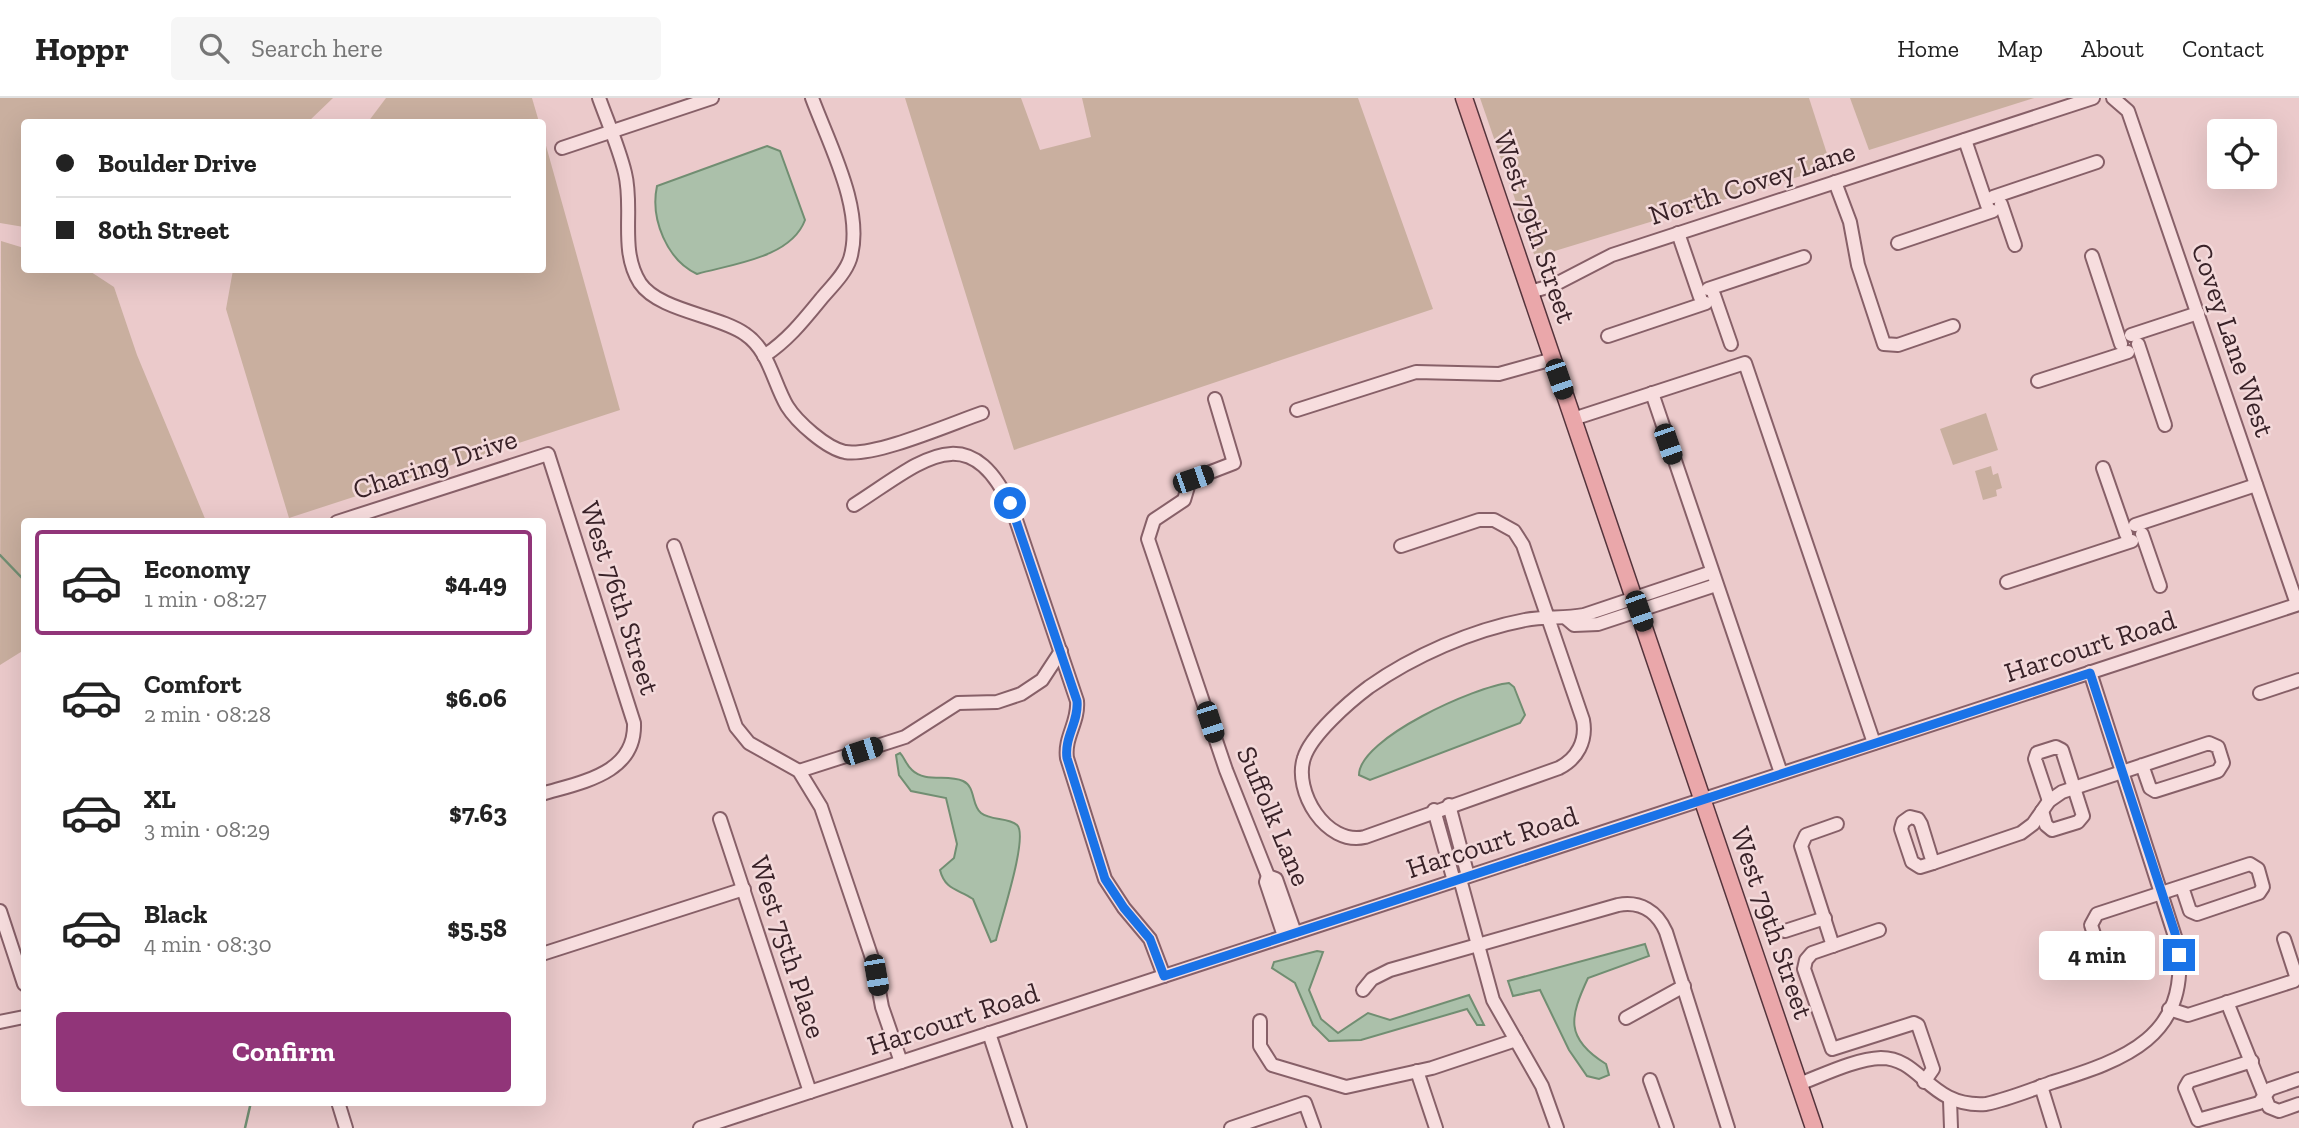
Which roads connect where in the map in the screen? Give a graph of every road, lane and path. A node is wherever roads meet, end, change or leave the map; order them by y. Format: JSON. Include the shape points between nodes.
{"nodes":[{"id":1,"x":599,"y":98,"type":"edge"},
{"id":2,"x":712,"y":98,"type":"edge"},
{"id":3,"x":812,"y":98,"type":"edge"},
{"id":4,"x":1464,"y":98,"type":"edge"},
{"id":5,"x":2093,"y":98,"type":"edge"},
{"id":6,"x":2113,"y":98,"type":"edge"},
{"id":7,"x":610,"y":131,"type":"junction"},
{"id":8,"x":1965,"y":139,"type":"junction"},
{"id":9,"x":562,"y":148,"type":"dead end"},
{"id":10,"x":2097,"y":162,"type":"dead end"},
{"id":11,"x":1835,"y":182,"type":"junction"},
{"id":12,"x":1993,"y":204,"type":"junction"},
{"id":13,"x":1678,"y":233,"type":"junction"},
{"id":14,"x":1898,"y":243,"type":"dead end"},
{"id":15,"x":2015,"y":245,"type":"dead end"},
{"id":16,"x":2092,"y":256,"type":"dead end"},
{"id":17,"x":1804,"y":257,"type":"dead end"},
{"id":18,"x":1530,"y":292,"type":"junction"},
{"id":19,"x":1707,"y":296,"type":"junction"},
{"id":20,"x":2197,"y":313,"type":"junction"},
{"id":21,"x":1953,"y":326,"type":"dead end"},
{"id":22,"x":1608,"y":336,"type":"dead end"},
{"id":23,"x":1731,"y":344,"type":"dead end"},
{"id":24,"x":2130,"y":344,"type":"junction"},
{"id":25,"x":764,"y":356,"type":"junction"},
{"id":26,"x":1553,"y":359,"type":"junction"},
{"id":27,"x":2038,"y":382,"type":"dead end"},
{"id":28,"x":1652,"y":393,"type":"junction"},
{"id":29,"x":1216,"y":399,"type":"dead end"},
{"id":30,"x":1297,"y":410,"type":"dead end"},
{"id":31,"x":982,"y":413,"type":"dead end"},
{"id":32,"x":1573,"y":419,"type":"junction"},
{"id":33,"x":2165,"y":425,"type":"dead end"},
{"id":34,"x":548,"y":454,"type":"joint"},
{"id":35,"x":2103,"y":468,"type":"dead end"},
{"id":36,"x":2256,"y":485,"type":"junction"},
{"id":37,"x":854,"y":505,"type":"dead end"},
{"id":38,"x":349,"y":518,"type":"edge"},
{"id":39,"x":2134,"y":533,"type":"junction"},
{"id":40,"x":674,"y":546,"type":"dead end"},
{"id":41,"x":1401,"y":546,"type":"dead end"},
{"id":42,"x":1714,"y":579,"type":"junction"},
{"id":43,"x":2007,"y":582,"type":"dead end"},
{"id":44,"x":2160,"y":586,"type":"dead end"},
{"id":45,"x":2298,"y":604,"type":"edge"},
{"id":46,"x":1636,"y":605,"type":"junction"},
{"id":47,"x":1549,"y":620,"type":"junction"},
{"id":48,"x":1061,"y":651,"type":"junction"},
{"id":49,"x":2090,"y":673,"type":"junction"},
{"id":50,"x":2299,"y":680,"type":"edge"},
{"id":51,"x":2260,"y":693,"type":"dead end"},
{"id":52,"x":1874,"y":743,"type":"junction"},
{"id":53,"x":2142,"y":765,"type":"junction"},
{"id":54,"x":799,"y":771,"type":"junction"},
{"id":55,"x":2123,"y":772,"type":"junction"},
{"id":56,"x":1781,"y":773,"type":"junction"},
{"id":57,"x":2075,"y":787,"type":"junction"},
{"id":58,"x":546,"y":793,"type":"edge"},
{"id":59,"x":1703,"y":799,"type":"junction"},
{"id":60,"x":1449,"y":805,"type":"junction"},
{"id":61,"x":2046,"y":806,"type":"junction"},
{"id":62,"x":1434,"y":810,"type":"junction"},
{"id":63,"x":720,"y":818,"type":"dead end"},
{"id":64,"x":1837,"y":824,"type":"dead end"},
{"id":65,"x":1933,"y":863,"type":"dead end"},
{"id":66,"x":1460,"y":878,"type":"junction"},
{"id":67,"x":2182,"y":887,"type":"junction"},
{"id":68,"x":744,"y":889,"type":"junction"},
{"id":69,"x":2162,"y":894,"type":"junction"},
{"id":70,"x":0,"y":911,"type":"edge"},
{"id":71,"x":1825,"y":918,"type":"junction"},
{"id":72,"x":1879,"y":930,"type":"dead end"},
{"id":73,"x":1786,"y":932,"type":"dead end"},
{"id":74,"x":1290,"y":934,"type":"junction"},
{"id":75,"x":2284,"y":939,"type":"dead end"},
{"id":76,"x":1476,"y":946,"type":"junction"},
{"id":77,"x":1833,"y":946,"type":"junction"},
{"id":78,"x":546,"y":953,"type":"edge"},
{"id":79,"x":2104,"y":965,"type":"dead end"},
{"id":80,"x":21,"y":975,"type":"edge"},
{"id":81,"x":1164,"y":976,"type":"junction"},
{"id":82,"x":1684,"y":986,"type":"junction"},
{"id":83,"x":1363,"y":990,"type":"dead end"},
{"id":84,"x":2227,"y":1002,"type":"junction"},
{"id":85,"x":2169,"y":1009,"type":"junction"},
{"id":86,"x":21,"y":1018,"type":"edge"},
{"id":87,"x":1626,"y":1018,"type":"dead end"},
{"id":88,"x":1260,"y":1021,"type":"dead end"},
{"id":89,"x":0,"y":1022,"type":"edge"},
{"id":90,"x":989,"y":1033,"type":"junction"},
{"id":91,"x":1516,"y":1040,"type":"junction"},
{"id":92,"x":2252,"y":1061,"type":"junction"},
{"id":93,"x":901,"y":1062,"type":"junction"},
{"id":94,"x":1417,"y":1071,"type":"junction"},
{"id":95,"x":2299,"y":1079,"type":"edge"},
{"id":96,"x":1650,"y":1080,"type":"dead end"},
{"id":97,"x":1924,"y":1082,"type":"junction"},
{"id":98,"x":1799,"y":1084,"type":"junction"},
{"id":99,"x":2041,"y":1086,"type":"junction"},
{"id":100,"x":810,"y":1092,"type":"junction"},
{"id":101,"x":2268,"y":1093,"type":"junction"},
{"id":102,"x":1950,"y":1100,"type":"junction"},
{"id":103,"x":2299,"y":1104,"type":"edge"},
{"id":104,"x":339,"y":1106,"type":"edge"},
{"id":105,"x":346,"y":1128,"type":"edge"},
{"id":106,"x":700,"y":1128,"type":"edge"},
{"id":107,"x":1020,"y":1128,"type":"edge"},
{"id":108,"x":1231,"y":1128,"type":"edge"},
{"id":109,"x":1314,"y":1128,"type":"edge"},
{"id":110,"x":1436,"y":1128,"type":"edge"},
{"id":111,"x":1557,"y":1128,"type":"edge"},
{"id":112,"x":1667,"y":1128,"type":"edge"},
{"id":113,"x":1728,"y":1128,"type":"edge"},
{"id":114,"x":1814,"y":1128,"type":"edge"},
{"id":115,"x":1951,"y":1128,"type":"edge"},
{"id":116,"x":2054,"y":1128,"type":"edge"}],
"edges":[{"from":1,"to":7,"type":"street"},
{"from":2,"to":7,"type":"street"},
{"from":3,"to":25,"type":"street","via":[[853,210],[855,233],[842,274],[788,340]]},
{"from":4,"to":18,"type":"main road","name":"West 79th Street"},
{"from":5,"to":8,"type":"street","name":"North Covey Lane"},
{"from":6,"to":20,"type":"street","name":"Covey Lane West","via":[[2128,111]]},
{"from":7,"to":9,"type":"street"},
{"from":7,"to":25,"type":"street","via":[[626,175],[628,243],[641,284],[656,297],[744,333]]},
{"from":8,"to":11,"type":"street","name":"North Covey Lane"},
{"from":8,"to":12,"type":"street"},
{"from":10,"to":12,"type":"street"},
{"from":11,"to":13,"type":"street","name":"North Covey Lane"},
{"from":11,"to":21,"type":"street","via":[[1884,344],[1890,347]]},
{"from":12,"to":14,"type":"street"},
{"from":12,"to":15,"type":"street"},
{"from":13,"to":18,"type":"street","name":"North Covey Lane","via":[[1604,257],[1554,285]]},
{"from":13,"to":19,"type":"street"},
{"from":16,"to":24,"type":"street"},
{"from":17,"to":19,"type":"street"},
{"from":18,"to":26,"type":"main road","name":"West 79th Street"},
{"from":19,"to":22,"type":"street"},
{"from":19,"to":23,"type":"street"},
{"from":20,"to":24,"type":"street"},
{"from":20,"to":36,"type":"street","name":"Covey Lane West"},
{"from":24,"to":27,"type":"street"},
{"from":24,"to":33,"type":"street"},
{"from":25,"to":31,"type":"street","via":[[788,408],[818,437],[842,452],[864,453]]},
{"from":26,"to":30,"type":"street","via":[[1500,374],[1410,373]]},
{"from":26,"to":32,"type":"main road","name":"West 79th Street"},
{"from":28,"to":32,"type":"street"},
{"from":28,"to":42,"type":"street"},
{"from":28,"to":52,"type":"street","via":[[1745,363]]},
{"from":29,"to":74,"type":"street","name":"Suffolk Lane","via":[[1234,463],[1190,480],[1184,500],[1154,520],[1148,538],[1226,770],[1268,876],[1276,879]]},
{"from":32,"to":46,"type":"main road","name":"West 79th Street"},
{"from":34,"to":38,"type":"street","name":"Charing Drive"},
{"from":34,"to":58,"type":"street","name":"West 76th Street","via":[[635,736],[625,757],[604,774]]},
{"from":35,"to":39,"type":"street"},
{"from":36,"to":39,"type":"street"},
{"from":36,"to":45,"type":"street","name":"Covey Lane West"},
{"from":37,"to":48,"type":"street","via":[[917,464],[965,453],[992,474],[1010,503]]},
{"from":39,"to":43,"type":"street"},
{"from":39,"to":44,"type":"street"},
{"from":40,"to":54,"type":"street","via":[[736,727],[749,743]]},
{"from":41,"to":47,"type":"street","via":[[1479,520],[1508,526],[1523,545]]},
{"from":42,"to":46,"type":"street"},
{"from":42,"to":56,"type":"street"},
{"from":45,"to":49,"type":"street","name":"Harcourt Road"},
{"from":46,"to":47,"type":"street","via":[[1587,626],[1567,619]]},
{"from":46,"to":59,"type":"main road","name":"West 79th Street"},
{"from":47,"to":60,"type":"street","via":[[1583,720],[1580,748],[1559,768]]},
{"from":47,"to":62,"type":"street","via":[[1520,621],[1445,646],[1381,680],[1334,718],[1304,756],[1303,779],[1315,812],[1332,832],[1357,839]]},
{"from":48,"to":54,"type":"street","via":[[1042,680],[1018,696],[997,702],[958,702],[905,737]]},
{"from":48,"to":81,"type":"street","via":[[1078,704],[1067,758],[1101,870],[1150,939]]},
{"from":49,"to":52,"type":"street","name":"Harcourt Road"},
{"from":49,"to":55,"type":"street"},
{"from":50,"to":51,"type":"street"},
{"from":52,"to":56,"type":"street","name":"Harcourt Road"},
{"from":53,"to":53,"type":"street","via":[[2212,743],[2223,764],[2218,771],[2155,791]]},
{"from":53,"to":55,"type":"street"},
{"from":54,"to":93,"type":"street","via":[[821,807],[874,964],[882,1007]]},
{"from":55,"to":57,"type":"street"},
{"from":55,"to":69,"type":"street"},
{"from":56,"to":59,"type":"street","name":"Harcourt Road"},
{"from":57,"to":61,"type":"street"},
{"from":57,"to":61,"type":"street","via":[[2080,821],[2050,830]]},
{"from":57,"to":61,"type":"street","via":[[2062,750],[2056,747],[2039,752],[2035,759]]},
{"from":59,"to":66,"type":"street","name":"Harcourt Road"},
{"from":59,"to":98,"type":"main road","name":"West 79th Street"},
{"from":60,"to":62,"type":"street"},
{"from":60,"to":66,"type":"street"},
{"from":61,"to":65,"type":"street","via":[[2021,834]]},
{"from":62,"to":66,"type":"street"},
{"from":63,"to":68,"type":"street","name":"West 75th Place"},
{"from":64,"to":71,"type":"street","via":[[1806,835],[1801,842]]},
{"from":66,"to":74,"type":"street","name":"Harcourt Road"},
{"from":66,"to":76,"type":"street"},
{"from":67,"to":67,"type":"street","via":[[2250,864],[2258,869],[2263,887],[2195,914]]},
{"from":67,"to":69,"type":"street"},
{"from":68,"to":78,"type":"street"},
{"from":68,"to":100,"type":"street","name":"West 75th Place"},
{"from":69,"to":79,"type":"street","via":[[2094,916],[2091,925]]},
{"from":69,"to":85,"type":"street","via":[[2179,959]]},
{"from":70,"to":80,"type":"street"},
{"from":71,"to":73,"type":"street"},
{"from":71,"to":77,"type":"street"},
{"from":72,"to":77,"type":"street"},
{"from":74,"to":81,"type":"street","name":"Harcourt Road"},
{"from":75,"to":84,"type":"street","via":[[2294,981]]},
{"from":76,"to":82,"type":"street","via":[[1632,904],[1661,921]]},
{"from":76,"to":83,"type":"street","via":[[1386,972]]},
{"from":76,"to":91,"type":"street","via":[[1493,1000]]},
{"from":77,"to":97,"type":"street","via":[[1812,953],[1804,964],[1832,1049],[1914,1023],[1933,1069]]},
{"from":81,"to":90,"type":"street","name":"Harcourt Road"},
{"from":82,"to":87,"type":"street"},
{"from":82,"to":113,"type":"street"},
{"from":84,"to":85,"type":"street","via":[[2189,1015]]},
{"from":84,"to":92,"type":"street"},
{"from":85,"to":99,"type":"street","via":[[2156,1031],[2127,1056]]},
{"from":86,"to":89,"type":"street"},
{"from":88,"to":94,"type":"street","via":[[1263,1055],[1283,1070],[1346,1087]]},
{"from":90,"to":93,"type":"street","name":"Harcourt Road"},
{"from":90,"to":107,"type":"street"},
{"from":91,"to":94,"type":"street"},
{"from":91,"to":111,"type":"street","via":[[1542,1086]]},
{"from":92,"to":101,"type":"street"},
{"from":92,"to":101,"type":"street","via":[[2189,1081],[2185,1088],[2195,1116],[2204,1120],[2259,1103]]},
{"from":93,"to":100,"type":"street","name":"Harcourt Road"},
{"from":94,"to":110,"type":"street"},
{"from":95,"to":101,"type":"street"},
{"from":96,"to":112,"type":"street"},
{"from":97,"to":98,"type":"street","via":[[1906,1065],[1881,1058]]},
{"from":97,"to":102,"type":"street"},
{"from":98,"to":114,"type":"main road","name":"West 79th Street"},
{"from":99,"to":102,"type":"street","via":[[1986,1104]]},
{"from":99,"to":116,"type":"street"},
{"from":100,"to":106,"type":"street","name":"Harcourt Road"},
{"from":101,"to":103,"type":"street","via":[[2274,1111]]},
{"from":102,"to":115,"type":"street"},
{"from":104,"to":105,"type":"street"},
{"from":108,"to":109,"type":"street","via":[[1306,1103]]}]}
